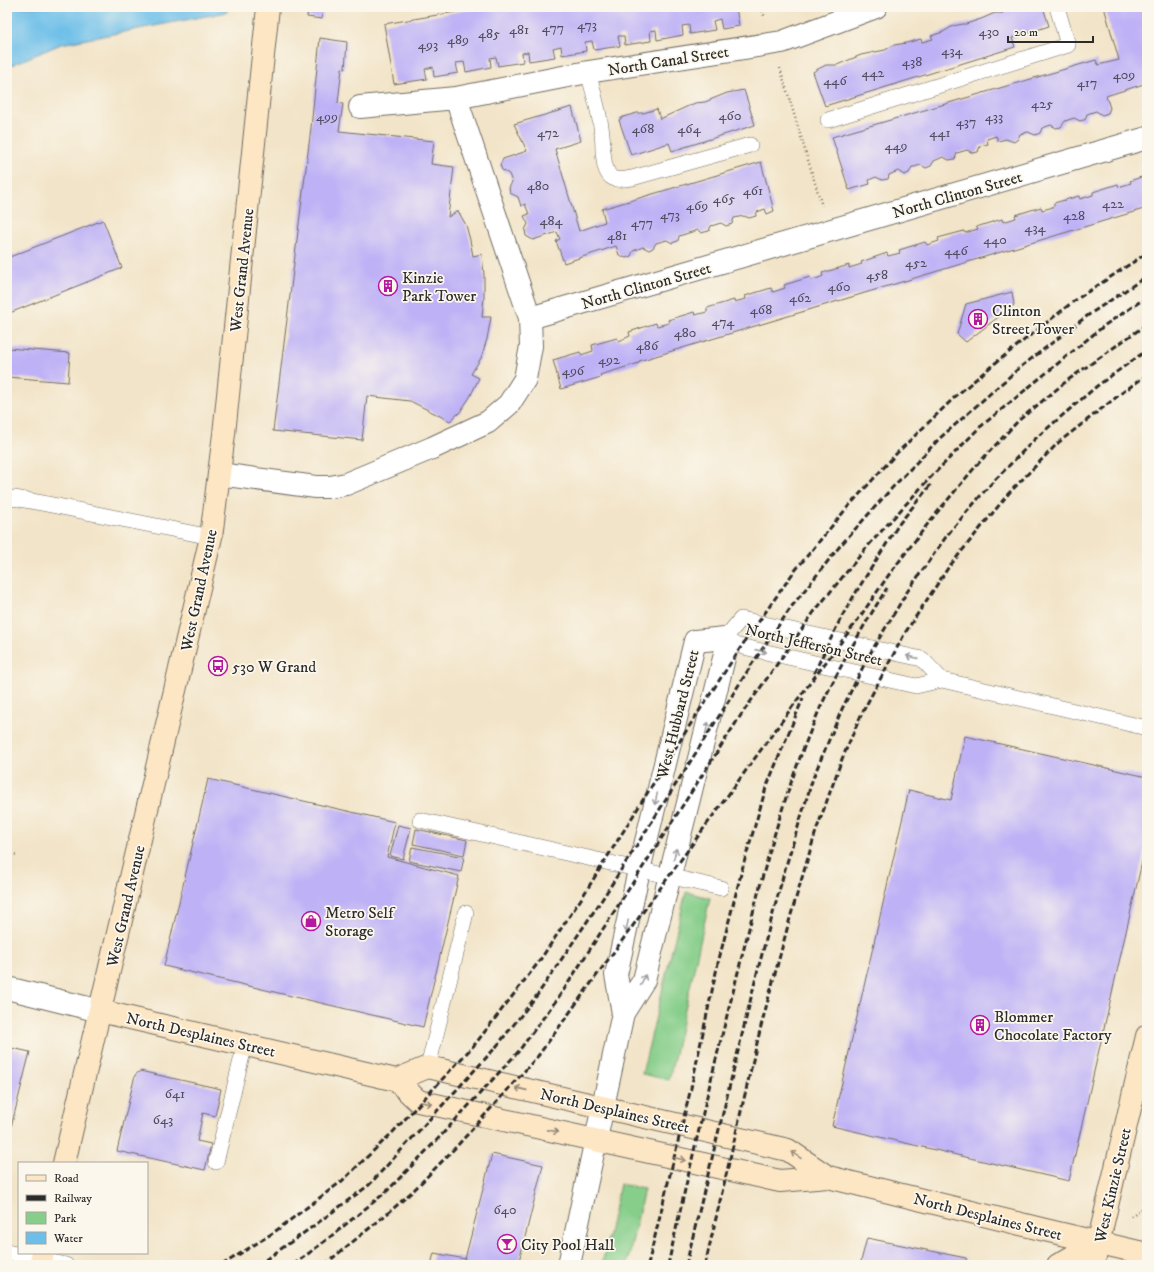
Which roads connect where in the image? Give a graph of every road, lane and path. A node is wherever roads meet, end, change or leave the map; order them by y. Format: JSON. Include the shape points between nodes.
{"nodes":[{"id":1,"x":268,"y":7,"type":"edge"},
{"id":2,"x":876,"y":7,"type":"edge"},
{"id":3,"x":1056,"y":7,"type":"edge"},
{"id":4,"x":779,"y":63,"type":"dead end"},
{"id":5,"x":588,"y":72,"type":"junction"},
{"id":6,"x":456,"y":98,"type":"junction"},
{"id":7,"x":360,"y":106,"type":"dead end"},
{"id":8,"x":828,"y":120,"type":"dead end"},
{"id":9,"x":1147,"y":138,"type":"edge"},
{"id":10,"x":750,"y":145,"type":"dead end"},
{"id":11,"x":829,"y":231,"type":"junction"},
{"id":12,"x":530,"y":318,"type":"junction"},
{"id":13,"x":219,"y":474,"type":"junction"},
{"id":14,"x":7,"y":500,"type":"edge"},
{"id":15,"x":211,"y":537,"type":"junction"},
{"id":16,"x":725,"y":638,"type":"junction"},
{"id":17,"x":942,"y":680,"type":"junction"},
{"id":18,"x":1147,"y":728,"type":"edge"},
{"id":19,"x":420,"y":820,"type":"dead end"},
{"id":20,"x":7,"y":853,"type":"edge"},
{"id":21,"x":18,"y":855,"type":"dead end"},
{"id":22,"x":640,"y":870,"type":"junction"},
{"id":23,"x":670,"y":877,"type":"junction"},
{"id":24,"x":721,"y":888,"type":"dead end"},
{"id":25,"x":466,"y":913,"type":"dead end"},
{"id":26,"x":7,"y":988,"type":"edge"},
{"id":27,"x":100,"y":1010,"type":"junction"},
{"id":28,"x":623,"y":1013,"type":"junction"},
{"id":29,"x":1147,"y":1036,"type":"edge"},
{"id":30,"x":245,"y":1044,"type":"junction"},
{"id":31,"x":428,"y":1067,"type":"junction"},
{"id":32,"x":396,"y":1080,"type":"junction"},
{"id":33,"x":603,"y":1108,"type":"junction"},
{"id":34,"x":596,"y":1140,"type":"junction"},
{"id":35,"x":64,"y":1162,"type":"edge"},
{"id":36,"x":216,"y":1162,"type":"dead end"},
{"id":37,"x":828,"y":1177,"type":"junction"},
{"id":38,"x":1147,"y":1200,"type":"edge"},
{"id":39,"x":1137,"y":1212,"type":"dead end"},
{"id":40,"x":1098,"y":1242,"type":"junction"},
{"id":41,"x":7,"y":1252,"type":"edge"},
{"id":42,"x":1147,"y":1254,"type":"edge"},
{"id":43,"x":42,"y":1259,"type":"edge"},
{"id":44,"x":66,"y":1265,"type":"edge"},
{"id":45,"x":569,"y":1265,"type":"edge"},
{"id":46,"x":1058,"y":1265,"type":"edge"},
{"id":47,"x":1093,"y":1265,"type":"edge"}],
"edges":[{"from":1,"to":13,"type":"street","name":"West Grand Avenue"},
{"from":2,"to":5,"type":"street","name":"North Canal Street","via":[[782,42]]},
{"from":3,"to":8,"type":"lane","via":[[1068,45]]},
{"from":4,"to":11,"type":"path"},
{"from":5,"to":6,"type":"street","name":"North Canal Street"},
{"from":5,"to":10,"type":"lane","via":[[600,115],[606,171],[611,177],[620,180],[632,178]]},
{"from":6,"to":7,"type":"street","name":"North Canal Street"},
{"from":6,"to":12,"type":"street"},
{"from":9,"to":11,"type":"street","name":"North Clinton Street"},
{"from":11,"to":12,"type":"street","name":"North Clinton Street"},
{"from":12,"to":13,"type":"street","via":[[531,346],[525,379],[509,404],[488,422],[346,484],[316,487]]},
{"from":13,"to":15,"type":"street","name":"West Grand Avenue"},
{"from":14,"to":15,"type":"lane","via":[[14,498],[42,503]]},
{"from":15,"to":27,"type":"street","name":"West Grand Avenue"},
{"from":16,"to":17,"type":"lane","name":"North Jefferson Street","one_way":true,"via":[[735,645],[916,686]]},
{"from":17,"to":16,"type":"lane","name":"North Jefferson Street","one_way":true,"via":[[922,659],[742,619]]},
{"from":16,"to":22,"type":"street","name":"West Hubbard Street","one_way":true,"via":[[695,641]]},
{"from":23,"to":16,"type":"street","name":"West Hubbard Street","one_way":true,"via":[[726,650]]},
{"from":17,"to":18,"type":"lane","name":"North Jefferson Street"},
{"from":19,"to":22,"type":"lane"},
{"from":20,"to":21,"type":"path"},
{"from":22,"to":23,"type":"lane"},
{"from":22,"to":28,"type":"street","name":"West Hubbard Street","one_way":true,"via":[[616,975]]},
{"from":23,"to":24,"type":"lane"},
{"from":28,"to":23,"type":"street","name":"West Hubbard Street","one_way":true,"via":[[644,980]]},
{"from":25,"to":31,"type":"lane"},
{"from":26,"to":27,"type":"street","name":"North Desplaines Street"},
{"from":27,"to":30,"type":"street","name":"North Desplaines Street"},
{"from":27,"to":35,"type":"street","name":"West Grand Avenue"},
{"from":28,"to":33,"type":"street","name":"West Hubbard Street"},
{"from":29,"to":40,"type":"street","name":"West Kinzie Street"},
{"from":30,"to":32,"type":"street","name":"North Desplaines Street"},
{"from":30,"to":36,"type":"lane"},
{"from":31,"to":32,"type":"street"},
{"from":33,"to":31,"type":"street","name":"North Desplaines Street","one_way":true},
{"from":32,"to":34,"type":"street","name":"North Desplaines Street","one_way":true,"via":[[418,1101]]},
{"from":33,"to":34,"type":"street","name":"West Hubbard Street"},
{"from":37,"to":33,"type":"street","name":"North Desplaines Street","one_way":true,"via":[[788,1150]]},
{"from":34,"to":37,"type":"street","name":"North Desplaines Street","one_way":true,"via":[[780,1181]]},
{"from":34,"to":45,"type":"street","name":"West Hubbard Street"},
{"from":37,"to":40,"type":"street","name":"North Desplaines Street"},
{"from":38,"to":39,"type":"path","via":[[1143,1208]]},
{"from":40,"to":42,"type":"street","name":"North Desplaines Street"},
{"from":40,"to":46,"type":"street"},
{"from":40,"to":47,"type":"street","name":"West Kinzie Street"},
{"from":41,"to":43,"type":"lane"},
{"from":43,"to":44,"type":"lane"}]}
